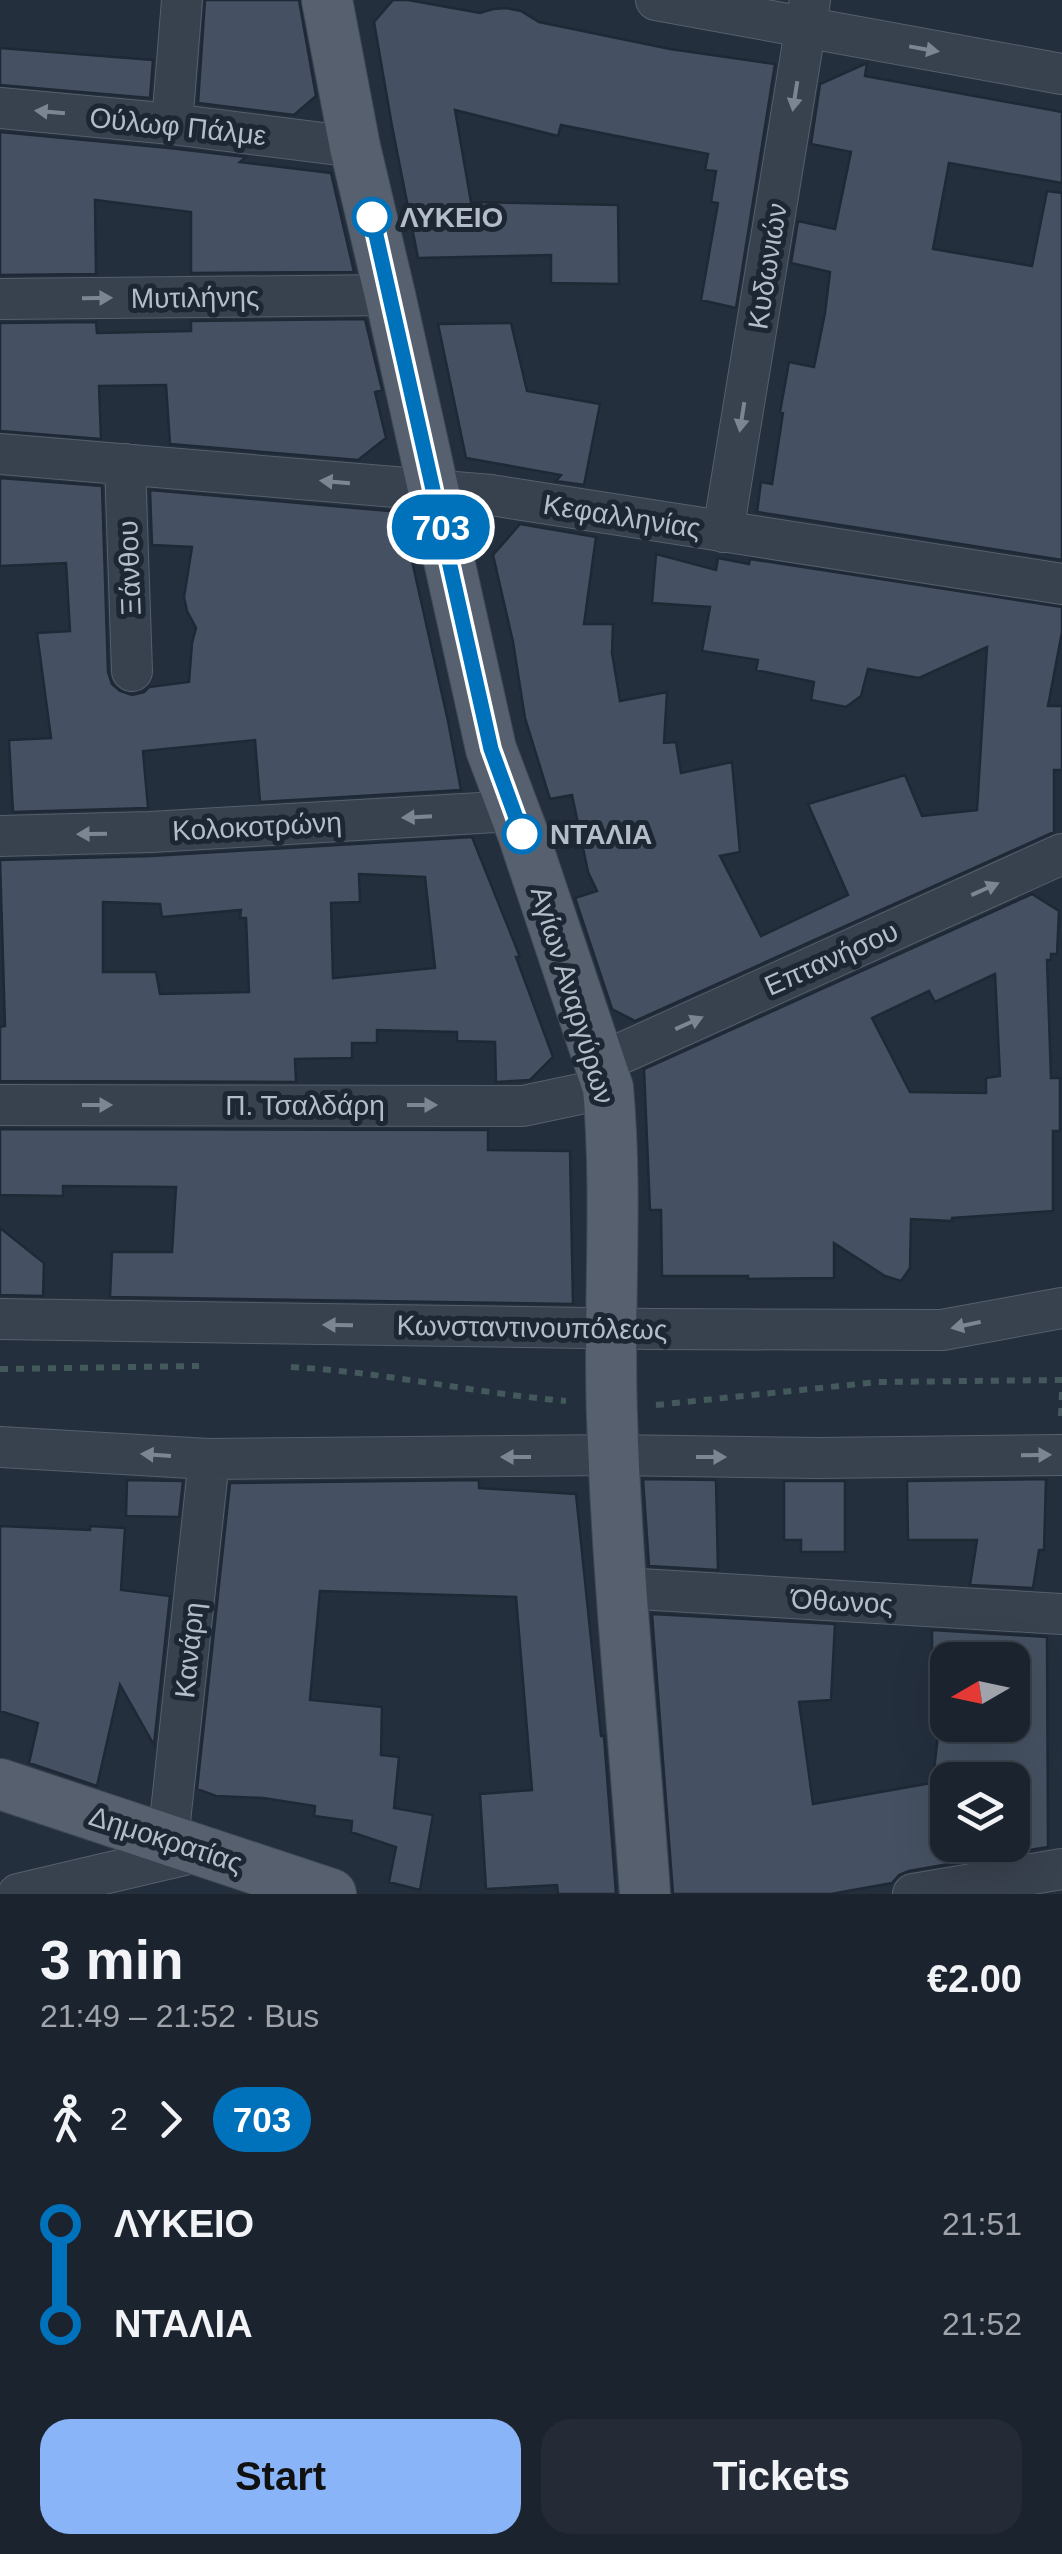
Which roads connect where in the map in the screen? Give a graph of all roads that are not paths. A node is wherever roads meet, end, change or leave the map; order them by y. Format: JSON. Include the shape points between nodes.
{"nodes":[{"id":1,"x":182,"y":0,"type":"edge"},
{"id":2,"x":327,"y":0,"type":"edge"},
{"id":3,"x":656,"y":0,"type":"edge"},
{"id":4,"x":808,"y":14,"type":"edge"},
{"id":5,"x":1062,"y":74,"type":"edge"},
{"id":6,"x":0,"y":108,"type":"edge"},
{"id":7,"x":172,"y":124,"type":"junction"},
{"id":8,"x":355,"y":147,"type":"junction"},
{"id":9,"x":390,"y":294,"type":"junction"},
{"id":10,"x":0,"y":299,"type":"edge"},
{"id":11,"x":0,"y":454,"type":"edge"},
{"id":12,"x":125,"y":464,"type":"junction"},
{"id":13,"x":432,"y":490,"type":"junction"},
{"id":14,"x":724,"y":532,"type":"junction"},
{"id":15,"x":1062,"y":584,"type":"edge"},
{"id":16,"x":132,"y":671,"type":"dead end"},
{"id":17,"x":514,"y":811,"type":"junction"},
{"id":18,"x":0,"y":836,"type":"edge"},
{"id":19,"x":1062,"y":854,"type":"edge"},
{"id":20,"x":604,"y":1076,"type":"junction"},
{"id":21,"x":0,"y":1104,"type":"edge"},
{"id":22,"x":1062,"y":1308,"type":"edge"},
{"id":23,"x":0,"y":1319,"type":"edge"},
{"id":24,"x":611,"y":1328,"type":"junction"},
{"id":25,"x":0,"y":1447,"type":"edge"},
{"id":26,"x":614,"y":1455,"type":"junction"},
{"id":27,"x":1062,"y":1456,"type":"edge"},
{"id":28,"x":209,"y":1459,"type":"junction"},
{"id":29,"x":622,"y":1588,"type":"junction"},
{"id":30,"x":1062,"y":1614,"type":"edge"},
{"id":31,"x":0,"y":1784,"type":"edge"},
{"id":32,"x":185,"y":1846,"type":"junction"},
{"id":33,"x":1062,"y":1869,"type":"edge"},
{"id":34,"x":18,"y":1894,"type":"edge"},
{"id":35,"x":331,"y":1894,"type":"edge"},
{"id":36,"x":645,"y":1894,"type":"edge"},
{"id":37,"x":913,"y":1894,"type":"edge"}],
"edges":[{"from":1,"to":7,"type":"street"},
{"from":2,"to":8,"type":"main road","name":"Αγίων Αναργύρων"},
{"from":3,"to":4,"type":"street"},
{"from":4,"to":5,"type":"street","one_way":true},
{"from":4,"to":14,"type":"street","name":"Κυδωνιών","one_way":true},
{"from":7,"to":6,"type":"street","name":"Ούλωφ Πάλμε","one_way":true},
{"from":7,"to":8,"type":"street","name":"Ούλωφ Πάλμε"},
{"from":8,"to":9,"type":"main road","name":"Αγίων Αναργύρων"},
{"from":10,"to":9,"type":"street","name":"Μυτιλήνης","one_way":true},
{"from":9,"to":13,"type":"main road","name":"Αγίων Αναργύρων"},
{"from":11,"to":12,"type":"street","name":"Κεφαλληνίας"},
{"from":13,"to":12,"type":"street","name":"Κεφαλληνίας","one_way":true},
{"from":12,"to":16,"type":"street","name":"Ξάνθου"},
{"from":13,"to":14,"type":"street","name":"Κεφαλληνίας"},
{"from":13,"to":17,"type":"main road","name":"Αγίων Αναργύρων","via":[[491,749]]},
{"from":14,"to":15,"type":"street","name":"Κεφαλληνίας"},
{"from":17,"to":18,"type":"street","name":"Κολοκοτρώνη","one_way":true},
{"from":17,"to":20,"type":"main road","name":"Αγίων Αναργύρων"},
{"from":20,"to":19,"type":"street","name":"Επτανήσου","one_way":true},
{"from":21,"to":20,"type":"street","name":"Π. Τσαλδάρη","one_way":true,"via":[[523,1106]]},
{"from":20,"to":24,"type":"main road","name":"Αγίων Αναργύρων","via":[[612,1127]]},
{"from":22,"to":24,"type":"street","name":"Κωνσταντινουπόλεως","one_way":true,"via":[[942,1330]]},
{"from":24,"to":23,"type":"street","name":"Κωνσταντινουπόλεως","one_way":true},
{"from":24,"to":26,"type":"main road","name":"Αγίων Αναργύρων"},
{"from":28,"to":25,"type":"street","one_way":true},
{"from":26,"to":27,"type":"street","one_way":true},
{"from":26,"to":28,"type":"street","one_way":true},
{"from":26,"to":29,"type":"main road","name":"Αγίων Αναργύρων"},
{"from":28,"to":32,"type":"street","name":"Κανάρη"},
{"from":29,"to":30,"type":"street","name":"Όθωνος"},
{"from":29,"to":36,"type":"main road","name":"Αγίων Αναργύρων"},
{"from":31,"to":32,"type":"main road","name":"Δημοκρατίας"},
{"from":32,"to":34,"type":"street"},
{"from":32,"to":35,"type":"main road","name":"Δημοκρατίας"},
{"from":33,"to":37,"type":"street"}]}
